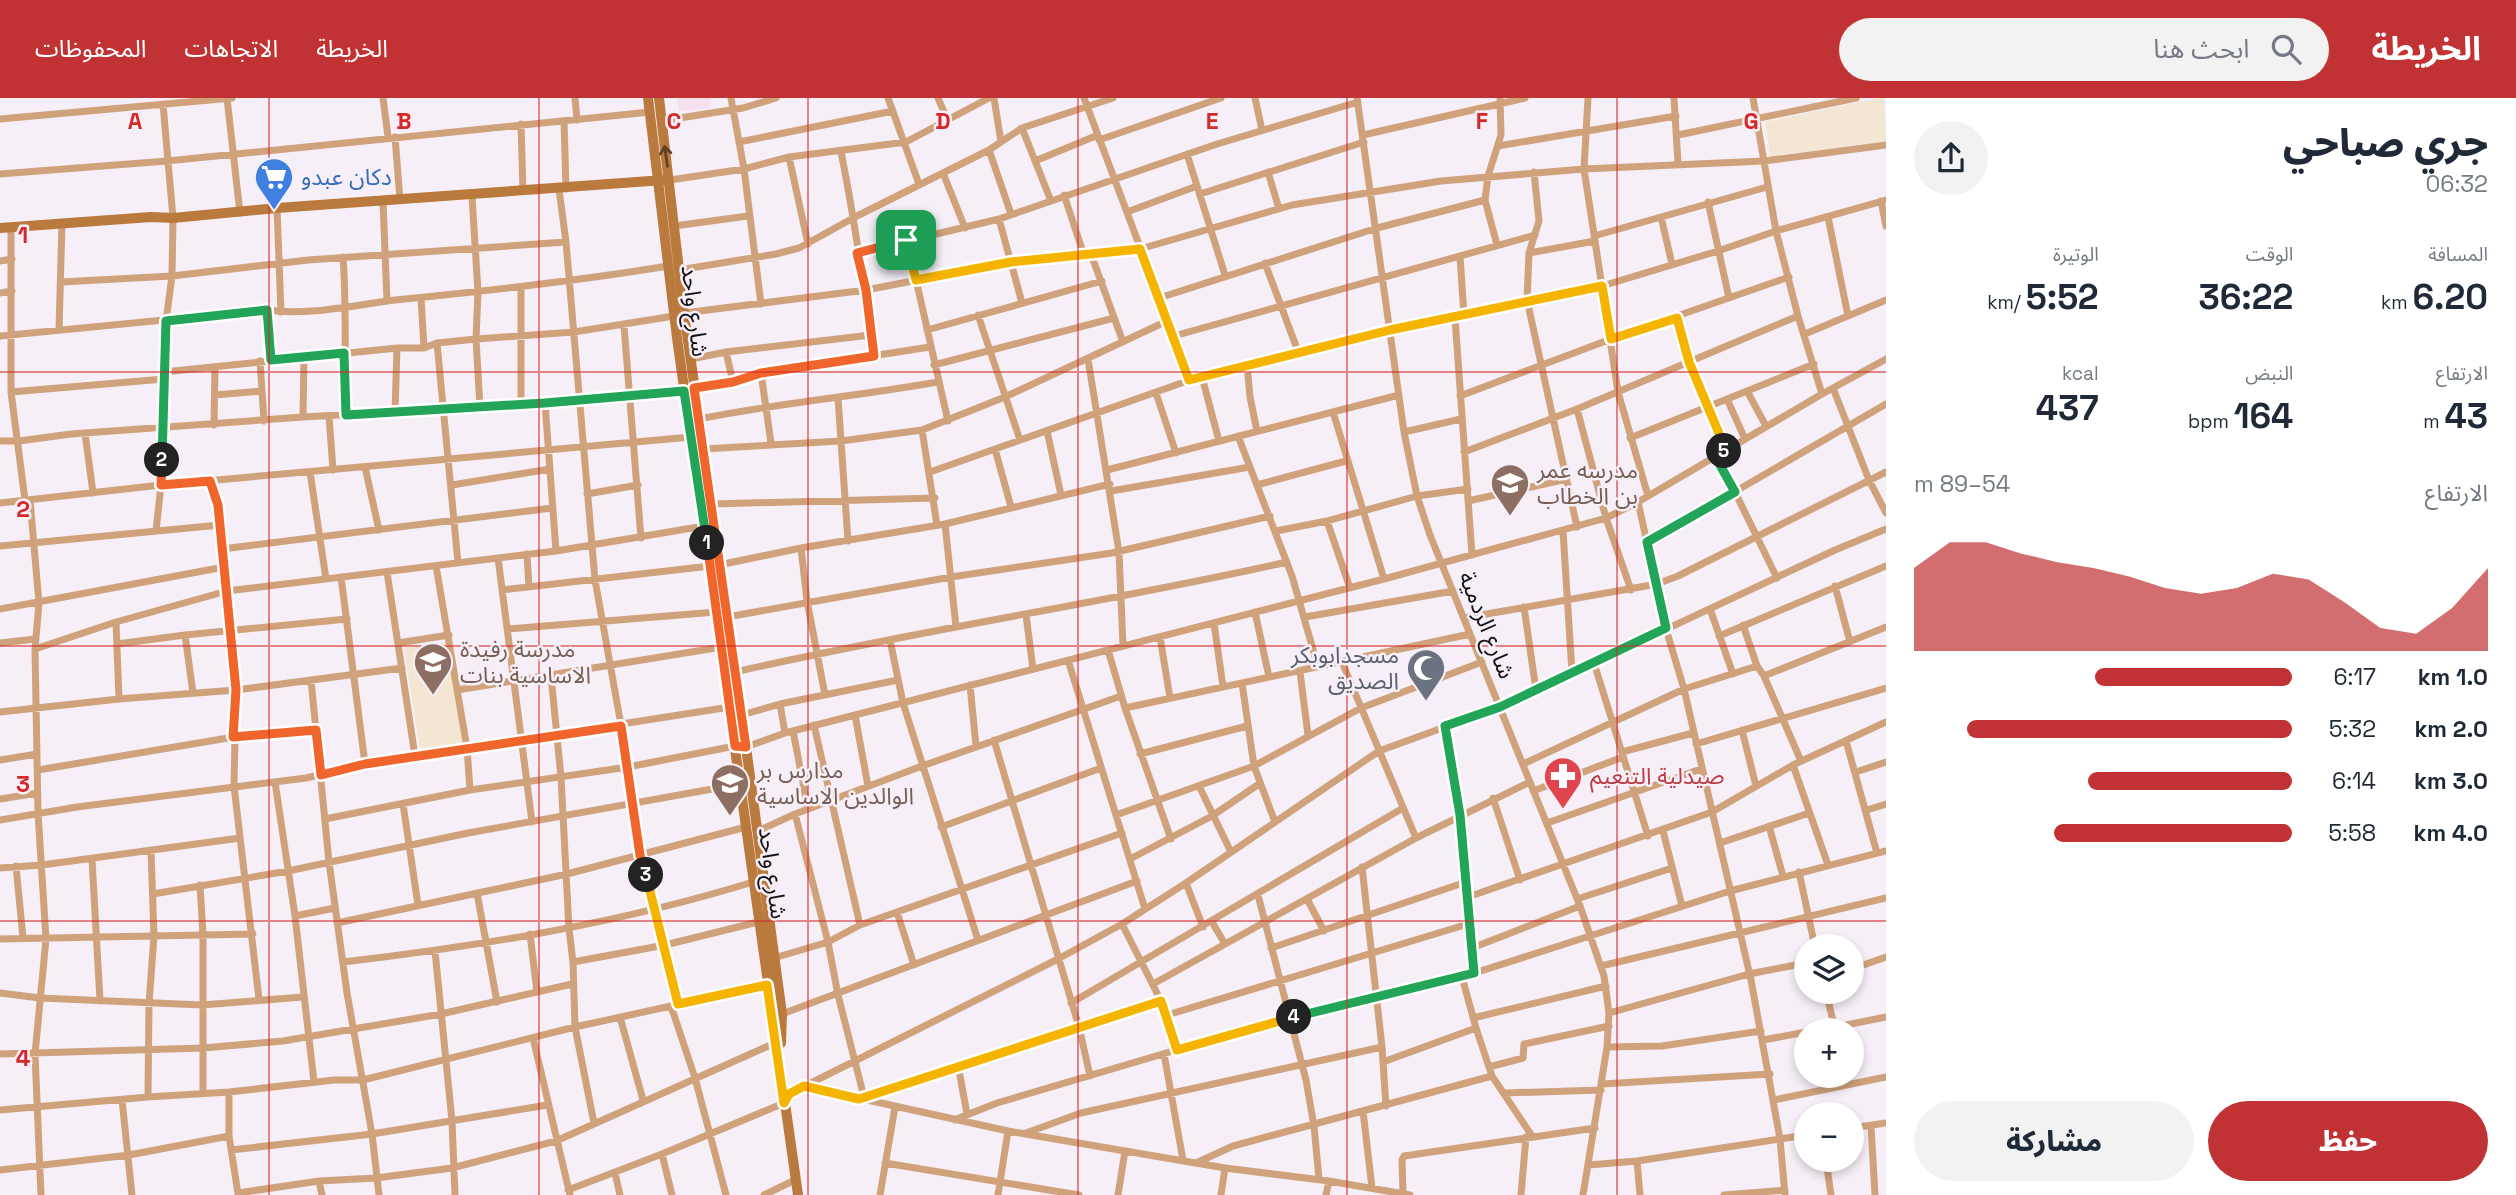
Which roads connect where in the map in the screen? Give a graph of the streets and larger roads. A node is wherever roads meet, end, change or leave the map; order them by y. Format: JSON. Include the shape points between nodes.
{"nodes":[{"id":1,"x":232,"y":98,"type":"edge"},
{"id":2,"x":383,"y":98,"type":"edge"},
{"id":3,"x":575,"y":98,"type":"edge"},
{"id":4,"x":648,"y":98,"type":"edge"},
{"id":5,"x":659,"y":98,"type":"edge"},
{"id":6,"x":732,"y":98,"type":"edge"},
{"id":7,"x":776,"y":98,"type":"edge"},
{"id":8,"x":888,"y":98,"type":"edge"},
{"id":9,"x":938,"y":98,"type":"edge"},
{"id":10,"x":992,"y":98,"type":"edge"},
{"id":11,"x":1084,"y":98,"type":"edge"},
{"id":12,"x":1113,"y":98,"type":"edge"},
{"id":13,"x":1222,"y":98,"type":"edge"},
{"id":14,"x":1255,"y":98,"type":"edge"},
{"id":15,"x":1525,"y":98,"type":"edge"},
{"id":16,"x":1588,"y":98,"type":"edge"},
{"id":17,"x":1674,"y":98,"type":"edge"},
{"id":18,"x":1753,"y":98,"type":"edge"},
{"id":19,"x":1856,"y":98,"type":"edge"},
{"id":20,"x":227,"y":99,"type":"edge"},
{"id":21,"x":1357,"y":100,"type":"edge"},
{"id":22,"x":172,"y":101,"type":"edge"},
{"id":23,"x":1500,"y":101,"type":"edge"},
{"id":24,"x":163,"y":104,"type":"junction"},
{"id":25,"x":1087,"y":107,"type":"junction"},
{"id":26,"x":733,"y":110,"type":"junction"},
{"id":27,"x":893,"y":111,"type":"junction"},
{"id":28,"x":650,"y":112,"type":"junction"},
{"id":29,"x":1676,"y":116,"type":"junction"},
{"id":30,"x":1756,"y":118,"type":"junction"},
{"id":31,"x":0,"y":119,"type":"edge"},
{"id":32,"x":947,"y":119,"type":"junction"},
{"id":33,"x":577,"y":120,"type":"junction"},
{"id":34,"x":564,"y":121,"type":"junction"},
{"id":35,"x":661,"y":121,"type":"junction"},
{"id":36,"x":520,"y":124,"type":"junction"},
{"id":37,"x":1022,"y":128,"type":"junction"},
{"id":38,"x":1262,"y":130,"type":"junction"},
{"id":39,"x":1588,"y":130,"type":"junction"},
{"id":40,"x":1678,"y":135,"type":"junction"},
{"id":41,"x":392,"y":137,"type":"junction"},
{"id":42,"x":1098,"y":138,"type":"junction"},
{"id":43,"x":1364,"y":139,"type":"junction"},
{"id":44,"x":739,"y":142,"type":"junction"},
{"id":45,"x":906,"y":142,"type":"junction"},
{"id":46,"x":1001,"y":142,"type":"junction"},
{"id":47,"x":1886,"y":145,"type":"edge"},
{"id":48,"x":1498,"y":146,"type":"junction"},
{"id":49,"x":989,"y":150,"type":"junction"},
{"id":50,"x":841,"y":152,"type":"junction"},
{"id":51,"x":234,"y":154,"type":"junction"},
{"id":52,"x":1187,"y":154,"type":"junction"},
{"id":53,"x":789,"y":157,"type":"junction"},
{"id":54,"x":167,"y":161,"type":"junction"},
{"id":55,"x":1035,"y":161,"type":"junction"},
{"id":56,"x":1764,"y":161,"type":"junction"},
{"id":57,"x":1678,"y":163,"type":"junction"},
{"id":58,"x":744,"y":169,"type":"junction"},
{"id":59,"x":1584,"y":169,"type":"junction"},
{"id":60,"x":1268,"y":172,"type":"junction"},
{"id":61,"x":1534,"y":172,"type":"junction"},
{"id":62,"x":0,"y":173,"type":"edge"},
{"id":63,"x":943,"y":173,"type":"junction"},
{"id":64,"x":1488,"y":176,"type":"junction"},
{"id":65,"x":664,"y":180,"type":"junction"},
{"id":66,"x":1114,"y":180,"type":"junction"},
{"id":67,"x":919,"y":184,"type":"junction"},
{"id":68,"x":1768,"y":187,"type":"junction"},
{"id":69,"x":563,"y":189,"type":"junction"},
{"id":70,"x":1199,"y":190,"type":"junction"},
{"id":71,"x":523,"y":191,"type":"junction"},
{"id":72,"x":1371,"y":192,"type":"junction"},
{"id":73,"x":1064,"y":195,"type":"junction"},
{"id":74,"x":472,"y":196,"type":"junction"},
{"id":75,"x":400,"y":200,"type":"junction"},
{"id":76,"x":1485,"y":200,"type":"junction"},
{"id":77,"x":1884,"y":200,"type":"edge"},
{"id":78,"x":1051,"y":201,"type":"junction"},
{"id":79,"x":383,"y":202,"type":"junction"},
{"id":80,"x":1708,"y":202,"type":"junction"},
{"id":81,"x":277,"y":208,"type":"junction"},
{"id":82,"x":1279,"y":209,"type":"junction"},
{"id":83,"x":1127,"y":212,"type":"junction"},
{"id":84,"x":240,"y":213,"type":"junction"},
{"id":85,"x":1011,"y":214,"type":"junction"},
{"id":86,"x":748,"y":216,"type":"junction"},
{"id":87,"x":855,"y":217,"type":"junction"},
{"id":88,"x":1661,"y":217,"type":"junction"},
{"id":89,"x":1828,"y":217,"type":"junction"},
{"id":90,"x":173,"y":218,"type":"junction"},
{"id":91,"x":999,"y":219,"type":"junction"},
{"id":92,"x":62,"y":224,"type":"junction"},
{"id":93,"x":674,"y":226,"type":"junction"},
{"id":94,"x":1886,"y":226,"type":"edge"},
{"id":95,"x":6,"y":227,"type":"edge"},
{"id":96,"x":965,"y":228,"type":"junction"},
{"id":97,"x":1377,"y":228,"type":"junction"},
{"id":98,"x":1210,"y":229,"type":"junction"},
{"id":99,"x":1776,"y":231,"type":"junction"},
{"id":100,"x":1535,"y":235,"type":"junction"},
{"id":101,"x":1594,"y":239,"type":"junction"},
{"id":102,"x":906,"y":240,"type":"junction"},
{"id":103,"x":566,"y":242,"type":"junction"},
{"id":104,"x":808,"y":244,"type":"junction"},
{"id":105,"x":1496,"y":245,"type":"junction"},
{"id":106,"x":1140,"y":249,"type":"junction"},
{"id":107,"x":474,"y":250,"type":"junction"},
{"id":108,"x":1718,"y":251,"type":"junction"},
{"id":109,"x":857,"y":253,"type":"junction"},
{"id":110,"x":1529,"y":253,"type":"junction"},
{"id":111,"x":386,"y":254,"type":"junction"},
{"id":112,"x":1088,"y":255,"type":"junction"},
{"id":113,"x":754,"y":256,"type":"junction"},
{"id":114,"x":1461,"y":256,"type":"junction"},
{"id":115,"x":343,"y":257,"type":"junction"},
{"id":116,"x":12,"y":259,"type":"junction"},
{"id":117,"x":0,"y":261,"type":"edge"},
{"id":118,"x":1011,"y":262,"type":"junction"},
{"id":119,"x":1265,"y":263,"type":"junction"},
{"id":120,"x":279,"y":264,"type":"junction"},
{"id":121,"x":1672,"y":264,"type":"junction"},
{"id":122,"x":673,"y":268,"type":"junction"},
{"id":123,"x":1225,"y":275,"type":"junction"},
{"id":124,"x":172,"y":276,"type":"junction"},
{"id":125,"x":1384,"y":277,"type":"junction"},
{"id":126,"x":1789,"y":278,"type":"junction"},
{"id":127,"x":916,"y":280,"type":"junction"},
{"id":128,"x":1102,"y":281,"type":"junction"},
{"id":129,"x":61,"y":282,"type":"junction"},
{"id":130,"x":568,"y":282,"type":"junction"},
{"id":131,"x":1602,"y":286,"type":"junction"},
{"id":132,"x":522,"y":288,"type":"junction"},
{"id":133,"x":866,"y":290,"type":"junction"},
{"id":134,"x":12,"y":291,"type":"junction"},
{"id":135,"x":478,"y":292,"type":"junction"},
{"id":136,"x":0,"y":293,"type":"edge"},
{"id":137,"x":421,"y":298,"type":"junction"},
{"id":138,"x":1158,"y":298,"type":"junction"},
{"id":139,"x":1730,"y":298,"type":"junction"},
{"id":140,"x":1527,"y":300,"type":"junction"},
{"id":141,"x":1886,"y":300,"type":"edge"},
{"id":142,"x":387,"y":301,"type":"junction"},
{"id":143,"x":1022,"y":303,"type":"junction"},
{"id":144,"x":761,"y":304,"type":"junction"},
{"id":145,"x":1281,"y":306,"type":"junction"},
{"id":146,"x":346,"y":307,"type":"junction"},
{"id":147,"x":267,"y":310,"type":"junction"},
{"id":148,"x":281,"y":312,"type":"junction"},
{"id":149,"x":679,"y":315,"type":"junction"},
{"id":150,"x":978,"y":316,"type":"junction"},
{"id":151,"x":1464,"y":316,"type":"junction"},
{"id":152,"x":1798,"y":316,"type":"junction"},
{"id":153,"x":1848,"y":316,"type":"junction"},
{"id":154,"x":1114,"y":318,"type":"junction"},
{"id":155,"x":1455,"y":318,"type":"junction"},
{"id":156,"x":1677,"y":318,"type":"junction"},
{"id":157,"x":166,"y":321,"type":"junction"},
{"id":158,"x":1167,"y":321,"type":"junction"},
{"id":159,"x":624,"y":326,"type":"junction"},
{"id":160,"x":59,"y":330,"type":"junction"},
{"id":161,"x":927,"y":330,"type":"junction"},
{"id":162,"x":1390,"y":330,"type":"junction"},
{"id":163,"x":574,"y":332,"type":"junction"},
{"id":164,"x":1805,"y":334,"type":"junction"},
{"id":165,"x":12,"y":335,"type":"junction"},
{"id":166,"x":871,"y":335,"type":"junction"},
{"id":167,"x":0,"y":336,"type":"edge"},
{"id":168,"x":1174,"y":336,"type":"junction"},
{"id":169,"x":523,"y":337,"type":"junction"},
{"id":170,"x":475,"y":339,"type":"junction"},
{"id":171,"x":1611,"y":339,"type":"junction"},
{"id":172,"x":1123,"y":342,"type":"junction"},
{"id":173,"x":437,"y":343,"type":"junction"},
{"id":174,"x":930,"y":347,"type":"junction"},
{"id":175,"x":397,"y":348,"type":"junction"},
{"id":176,"x":424,"y":348,"type":"junction"},
{"id":177,"x":726,"y":352,"type":"junction"},
{"id":178,"x":990,"y":352,"type":"junction"},
{"id":179,"x":344,"y":353,"type":"junction"},
{"id":180,"x":1299,"y":354,"type":"junction"},
{"id":181,"x":874,"y":356,"type":"junction"},
{"id":182,"x":304,"y":357,"type":"junction"},
{"id":183,"x":691,"y":359,"type":"junction"},
{"id":184,"x":1088,"y":359,"type":"junction"},
{"id":185,"x":1886,"y":359,"type":"edge"},
{"id":186,"x":271,"y":360,"type":"junction"},
{"id":187,"x":260,"y":361,"type":"junction"},
{"id":188,"x":1689,"y":362,"type":"junction"},
{"id":189,"x":1814,"y":364,"type":"junction"},
{"id":190,"x":934,"y":365,"type":"junction"},
{"id":191,"x":1247,"y":365,"type":"junction"},
{"id":192,"x":215,"y":367,"type":"junction"},
{"id":193,"x":1541,"y":367,"type":"junction"},
{"id":194,"x":761,"y":373,"type":"junction"},
{"id":195,"x":164,"y":376,"type":"junction"},
{"id":196,"x":1202,"y":377,"type":"junction"},
{"id":197,"x":1189,"y":380,"type":"junction"},
{"id":198,"x":733,"y":382,"type":"junction"},
{"id":199,"x":938,"y":382,"type":"junction"},
{"id":200,"x":1833,"y":388,"type":"junction"},
{"id":201,"x":689,"y":389,"type":"junction"},
{"id":202,"x":262,"y":391,"type":"junction"},
{"id":203,"x":1746,"y":391,"type":"junction"},
{"id":204,"x":11,"y":392,"type":"junction"},
{"id":205,"x":1618,"y":392,"type":"junction"},
{"id":206,"x":1156,"y":393,"type":"junction"},
{"id":207,"x":1822,"y":394,"type":"junction"},
{"id":208,"x":215,"y":395,"type":"junction"},
{"id":209,"x":1399,"y":395,"type":"junction"},
{"id":210,"x":629,"y":396,"type":"junction"},
{"id":211,"x":1460,"y":396,"type":"junction"},
{"id":212,"x":1005,"y":397,"type":"junction"},
{"id":213,"x":838,"y":398,"type":"junction"},
{"id":214,"x":1727,"y":399,"type":"junction"},
{"id":215,"x":578,"y":400,"type":"junction"},
{"id":216,"x":545,"y":403,"type":"junction"},
{"id":217,"x":521,"y":404,"type":"junction"},
{"id":218,"x":1886,"y":404,"type":"edge"},
{"id":219,"x":765,"y":406,"type":"junction"},
{"id":220,"x":480,"y":407,"type":"junction"},
{"id":221,"x":1708,"y":407,"type":"junction"},
{"id":222,"x":443,"y":409,"type":"junction"},
{"id":223,"x":1577,"y":409,"type":"junction"},
{"id":224,"x":396,"y":412,"type":"junction"},
{"id":225,"x":1097,"y":412,"type":"junction"},
{"id":226,"x":1333,"y":412,"type":"junction"},
{"id":227,"x":346,"y":415,"type":"junction"},
{"id":228,"x":329,"y":416,"type":"junction"},
{"id":229,"x":303,"y":417,"type":"junction"},
{"id":230,"x":699,"y":419,"type":"junction"},
{"id":231,"x":1461,"y":419,"type":"junction"},
{"id":232,"x":1553,"y":419,"type":"junction"},
{"id":233,"x":264,"y":421,"type":"junction"},
{"id":234,"x":948,"y":421,"type":"junction"},
{"id":235,"x":214,"y":425,"type":"junction"},
{"id":236,"x":1847,"y":425,"type":"junction"},
{"id":237,"x":1766,"y":426,"type":"junction"},
{"id":238,"x":163,"y":428,"type":"junction"},
{"id":239,"x":922,"y":430,"type":"junction"},
{"id":240,"x":1047,"y":431,"type":"junction"},
{"id":241,"x":1257,"y":431,"type":"junction"},
{"id":242,"x":1404,"y":432,"type":"junction"},
{"id":243,"x":85,"y":433,"type":"junction"},
{"id":244,"x":1238,"y":436,"type":"junction"},
{"id":245,"x":691,"y":437,"type":"junction"},
{"id":246,"x":1630,"y":438,"type":"junction"},
{"id":247,"x":1745,"y":439,"type":"junction"},
{"id":248,"x":1020,"y":440,"type":"junction"},
{"id":249,"x":0,"y":441,"type":"edge"},
{"id":250,"x":19,"y":441,"type":"junction"},
{"id":251,"x":841,"y":441,"type":"junction"},
{"id":252,"x":1219,"y":441,"type":"junction"},
{"id":253,"x":634,"y":442,"type":"junction"},
{"id":254,"x":772,"y":443,"type":"junction"},
{"id":255,"x":582,"y":447,"type":"junction"},
{"id":256,"x":704,"y":449,"type":"junction"},
{"id":257,"x":995,"y":449,"type":"junction"},
{"id":258,"x":548,"y":450,"type":"junction"},
{"id":259,"x":1726,"y":450,"type":"junction"},
{"id":260,"x":1464,"y":452,"type":"junction"},
{"id":261,"x":1176,"y":453,"type":"junction"},
{"id":262,"x":1715,"y":456,"type":"junction"},
{"id":263,"x":449,"y":458,"type":"junction"},
{"id":264,"x":1346,"y":461,"type":"junction"},
{"id":265,"x":365,"y":467,"type":"junction"},
{"id":266,"x":1250,"y":467,"type":"junction"},
{"id":267,"x":550,"y":469,"type":"junction"},
{"id":268,"x":333,"y":470,"type":"junction"},
{"id":269,"x":1107,"y":470,"type":"junction"},
{"id":270,"x":310,"y":472,"type":"junction"},
{"id":271,"x":930,"y":472,"type":"junction"},
{"id":272,"x":1886,"y":472,"type":"edge"},
{"id":273,"x":1567,"y":479,"type":"junction"},
{"id":274,"x":1870,"y":480,"type":"junction"},
{"id":275,"x":210,"y":481,"type":"junction"},
{"id":276,"x":161,"y":485,"type":"junction"},
{"id":277,"x":452,"y":485,"type":"junction"},
{"id":278,"x":638,"y":485,"type":"junction"},
{"id":279,"x":1257,"y":485,"type":"junction"},
{"id":280,"x":1110,"y":487,"type":"junction"},
{"id":281,"x":1468,"y":489,"type":"junction"},
{"id":282,"x":1735,"y":492,"type":"junction"},
{"id":283,"x":93,"y":493,"type":"junction"},
{"id":284,"x":587,"y":494,"type":"junction"},
{"id":285,"x":1061,"y":495,"type":"junction"},
{"id":286,"x":1417,"y":496,"type":"junction"},
{"id":287,"x":1648,"y":496,"type":"junction"},
{"id":288,"x":934,"y":498,"type":"junction"},
{"id":289,"x":28,"y":500,"type":"junction"},
{"id":290,"x":845,"y":500,"type":"junction"},
{"id":291,"x":1468,"y":501,"type":"junction"},
{"id":292,"x":1638,"y":502,"type":"junction"},
{"id":293,"x":0,"y":503,"type":"edge"},
{"id":294,"x":712,"y":504,"type":"junction"},
{"id":295,"x":552,"y":508,"type":"junction"},
{"id":296,"x":1011,"y":508,"type":"junction"},
{"id":297,"x":1362,"y":512,"type":"junction"},
{"id":298,"x":1886,"y":512,"type":"edge"},
{"id":299,"x":1270,"y":516,"type":"junction"},
{"id":300,"x":1606,"y":518,"type":"junction"},
{"id":301,"x":455,"y":520,"type":"junction"},
{"id":302,"x":1327,"y":521,"type":"junction"},
{"id":303,"x":941,"y":524,"type":"junction"},
{"id":304,"x":220,"y":525,"type":"junction"},
{"id":305,"x":704,"y":526,"type":"junction"},
{"id":306,"x":1577,"y":527,"type":"junction"},
{"id":307,"x":379,"y":530,"type":"junction"},
{"id":308,"x":156,"y":531,"type":"junction"},
{"id":309,"x":1276,"y":531,"type":"junction"},
{"id":310,"x":1563,"y":531,"type":"junction"},
{"id":311,"x":1885,"y":532,"type":"edge"},
{"id":312,"x":1757,"y":536,"type":"junction"},
{"id":313,"x":320,"y":537,"type":"junction"},
{"id":314,"x":641,"y":538,"type":"junction"},
{"id":315,"x":848,"y":541,"type":"junction"},
{"id":316,"x":1647,"y":542,"type":"junction"},
{"id":317,"x":34,"y":544,"type":"junction"},
{"id":318,"x":0,"y":546,"type":"edge"},
{"id":319,"x":591,"y":546,"type":"junction"},
{"id":320,"x":800,"y":548,"type":"junction"},
{"id":321,"x":222,"y":549,"type":"junction"},
{"id":322,"x":556,"y":551,"type":"junction"},
{"id":323,"x":1119,"y":552,"type":"junction"},
{"id":324,"x":527,"y":554,"type":"junction"},
{"id":325,"x":1472,"y":555,"type":"junction"},
{"id":326,"x":498,"y":558,"type":"junction"},
{"id":327,"x":1287,"y":562,"type":"junction"},
{"id":328,"x":458,"y":563,"type":"junction"},
{"id":329,"x":1442,"y":564,"type":"junction"},
{"id":330,"x":436,"y":566,"type":"junction"},
{"id":331,"x":715,"y":566,"type":"junction"},
{"id":332,"x":1886,"y":566,"type":"edge"},
{"id":333,"x":224,"y":567,"type":"junction"},
{"id":334,"x":387,"y":572,"type":"junction"},
{"id":335,"x":341,"y":577,"type":"junction"},
{"id":336,"x":951,"y":577,"type":"junction"},
{"id":337,"x":1777,"y":578,"type":"junction"},
{"id":338,"x":327,"y":579,"type":"junction"},
{"id":339,"x":1384,"y":579,"type":"junction"},
{"id":340,"x":595,"y":580,"type":"junction"},
{"id":341,"x":1657,"y":584,"type":"junction"},
{"id":342,"x":1835,"y":586,"type":"junction"},
{"id":343,"x":529,"y":587,"type":"junction"},
{"id":344,"x":1350,"y":588,"type":"junction"},
{"id":345,"x":227,"y":590,"type":"junction"},
{"id":346,"x":502,"y":590,"type":"junction"},
{"id":347,"x":1453,"y":590,"type":"junction"},
{"id":348,"x":1631,"y":590,"type":"junction"},
{"id":349,"x":1122,"y":596,"type":"junction"},
{"id":350,"x":1300,"y":600,"type":"junction"},
{"id":351,"x":1569,"y":600,"type":"junction"},
{"id":352,"x":807,"y":601,"type":"junction"},
{"id":353,"x":39,"y":603,"type":"junction"},
{"id":354,"x":1524,"y":607,"type":"junction"},
{"id":355,"x":0,"y":609,"type":"edge"},
{"id":356,"x":1710,"y":609,"type":"junction"},
{"id":357,"x":1255,"y":612,"type":"junction"},
{"id":358,"x":722,"y":614,"type":"junction"},
{"id":359,"x":1026,"y":615,"type":"junction"},
{"id":360,"x":1305,"y":617,"type":"junction"},
{"id":361,"x":1464,"y":618,"type":"junction"},
{"id":362,"x":347,"y":620,"type":"junction"},
{"id":363,"x":116,"y":622,"type":"junction"},
{"id":364,"x":602,"y":622,"type":"junction"},
{"id":365,"x":1214,"y":623,"type":"junction"},
{"id":366,"x":1743,"y":625,"type":"junction"},
{"id":367,"x":956,"y":626,"type":"junction"},
{"id":368,"x":1886,"y":627,"type":"edge"},
{"id":369,"x":508,"y":628,"type":"junction"},
{"id":370,"x":1666,"y":628,"type":"junction"},
{"id":371,"x":231,"y":630,"type":"junction"},
{"id":372,"x":1470,"y":634,"type":"junction"},
{"id":373,"x":185,"y":635,"type":"junction"},
{"id":374,"x":449,"y":635,"type":"junction"},
{"id":375,"x":1719,"y":636,"type":"junction"},
{"id":376,"x":1160,"y":637,"type":"junction"},
{"id":377,"x":35,"y":639,"type":"junction"},
{"id":378,"x":890,"y":640,"type":"junction"},
{"id":379,"x":1850,"y":642,"type":"junction"},
{"id":380,"x":0,"y":643,"type":"edge"},
{"id":381,"x":398,"y":643,"type":"junction"},
{"id":382,"x":117,"y":644,"type":"junction"},
{"id":383,"x":1123,"y":645,"type":"junction"},
{"id":384,"x":722,"y":647,"type":"junction"},
{"id":385,"x":35,"y":649,"type":"junction"},
{"id":386,"x":1108,"y":650,"type":"junction"},
{"id":387,"x":817,"y":653,"type":"junction"},
{"id":388,"x":1068,"y":660,"type":"junction"},
{"id":389,"x":1342,"y":662,"type":"junction"},
{"id":390,"x":1482,"y":662,"type":"junction"},
{"id":391,"x":1594,"y":663,"type":"junction"},
{"id":392,"x":611,"y":666,"type":"junction"},
{"id":393,"x":1757,"y":666,"type":"junction"},
{"id":394,"x":1318,"y":667,"type":"junction"},
{"id":395,"x":402,"y":668,"type":"junction"},
{"id":396,"x":1033,"y":668,"type":"junction"},
{"id":397,"x":735,"y":672,"type":"junction"},
{"id":398,"x":1300,"y":672,"type":"junction"},
{"id":399,"x":1572,"y":672,"type":"junction"},
{"id":400,"x":1733,"y":674,"type":"junction"},
{"id":401,"x":353,"y":676,"type":"junction"},
{"id":402,"x":551,"y":676,"type":"junction"},
{"id":403,"x":1764,"y":676,"type":"junction"},
{"id":404,"x":1269,"y":677,"type":"junction"},
{"id":405,"x":311,"y":680,"type":"junction"},
{"id":406,"x":898,"y":680,"type":"junction"},
{"id":407,"x":515,"y":682,"type":"junction"},
{"id":408,"x":1242,"y":683,"type":"junction"},
{"id":409,"x":970,"y":685,"type":"junction"},
{"id":410,"x":1223,"y":687,"type":"junction"},
{"id":411,"x":1886,"y":688,"type":"edge"},
{"id":412,"x":1684,"y":689,"type":"junction"},
{"id":413,"x":236,"y":690,"type":"junction"},
{"id":414,"x":457,"y":690,"type":"junction"},
{"id":415,"x":1536,"y":690,"type":"junction"},
{"id":416,"x":193,"y":693,"type":"junction"},
{"id":417,"x":825,"y":695,"type":"junction"},
{"id":418,"x":1121,"y":696,"type":"junction"},
{"id":419,"x":1170,"y":698,"type":"junction"},
{"id":420,"x":119,"y":699,"type":"junction"},
{"id":421,"x":903,"y":703,"type":"junction"},
{"id":422,"x":780,"y":704,"type":"junction"},
{"id":423,"x":36,"y":707,"type":"junction"},
{"id":424,"x":730,"y":707,"type":"junction"},
{"id":425,"x":1500,"y":707,"type":"junction"},
{"id":426,"x":1082,"y":708,"type":"junction"},
{"id":427,"x":1125,"y":708,"type":"junction"},
{"id":428,"x":1361,"y":708,"type":"junction"},
{"id":429,"x":0,"y":712,"type":"edge"},
{"id":430,"x":742,"y":715,"type":"junction"},
{"id":431,"x":855,"y":715,"type":"junction"},
{"id":432,"x":1781,"y":718,"type":"junction"},
{"id":433,"x":1886,"y":722,"type":"edge"},
{"id":434,"x":1612,"y":723,"type":"junction"},
{"id":435,"x":814,"y":725,"type":"junction"},
{"id":436,"x":621,"y":726,"type":"junction"},
{"id":437,"x":1247,"y":726,"type":"junction"},
{"id":438,"x":1445,"y":726,"type":"junction"},
{"id":439,"x":316,"y":730,"type":"junction"},
{"id":440,"x":1742,"y":730,"type":"junction"},
{"id":441,"x":789,"y":732,"type":"junction"},
{"id":442,"x":1693,"y":733,"type":"junction"},
{"id":443,"x":1308,"y":735,"type":"junction"},
{"id":444,"x":558,"y":736,"type":"junction"},
{"id":445,"x":233,"y":737,"type":"junction"},
{"id":446,"x":522,"y":740,"type":"junction"},
{"id":447,"x":994,"y":740,"type":"junction"},
{"id":448,"x":1846,"y":741,"type":"junction"},
{"id":449,"x":1696,"y":744,"type":"junction"},
{"id":450,"x":741,"y":746,"type":"junction"},
{"id":451,"x":976,"y":746,"type":"junction"},
{"id":452,"x":467,"y":748,"type":"junction"},
{"id":453,"x":1379,"y":751,"type":"junction"},
{"id":454,"x":37,"y":754,"type":"junction"},
{"id":455,"x":1140,"y":754,"type":"junction"},
{"id":456,"x":1622,"y":754,"type":"junction"},
{"id":457,"x":415,"y":756,"type":"junction"},
{"id":458,"x":0,"y":760,"type":"edge"},
{"id":459,"x":1801,"y":761,"type":"junction"},
{"id":460,"x":1886,"y":762,"type":"edge"},
{"id":461,"x":365,"y":764,"type":"junction"},
{"id":462,"x":1523,"y":764,"type":"junction"},
{"id":463,"x":1793,"y":765,"type":"junction"},
{"id":464,"x":922,"y":766,"type":"junction"},
{"id":465,"x":1254,"y":766,"type":"junction"},
{"id":466,"x":628,"y":767,"type":"junction"},
{"id":467,"x":1101,"y":768,"type":"junction"},
{"id":468,"x":1701,"y":769,"type":"junction"},
{"id":469,"x":38,"y":770,"type":"junction"},
{"id":470,"x":1856,"y":772,"type":"junction"},
{"id":471,"x":321,"y":775,"type":"junction"},
{"id":472,"x":561,"y":777,"type":"junction"},
{"id":473,"x":275,"y":782,"type":"junction"},
{"id":474,"x":528,"y":782,"type":"junction"},
{"id":475,"x":1530,"y":782,"type":"junction"},
{"id":476,"x":1259,"y":783,"type":"junction"},
{"id":477,"x":740,"y":784,"type":"junction"},
{"id":478,"x":234,"y":786,"type":"junction"},
{"id":479,"x":868,"y":786,"type":"junction"},
{"id":480,"x":1199,"y":786,"type":"junction"},
{"id":481,"x":1756,"y":786,"type":"junction"},
{"id":482,"x":470,"y":790,"type":"junction"},
{"id":483,"x":1533,"y":790,"type":"junction"},
{"id":484,"x":38,"y":793,"type":"junction"},
{"id":485,"x":1634,"y":793,"type":"junction"},
{"id":486,"x":1493,"y":798,"type":"junction"},
{"id":487,"x":0,"y":799,"type":"edge"},
{"id":488,"x":1012,"y":800,"type":"junction"},
{"id":489,"x":830,"y":801,"type":"junction"},
{"id":490,"x":1157,"y":801,"type":"junction"},
{"id":491,"x":403,"y":804,"type":"junction"},
{"id":492,"x":633,"y":804,"type":"junction"},
{"id":493,"x":1886,"y":804,"type":"edge"},
{"id":494,"x":1403,"y":808,"type":"junction"},
{"id":495,"x":808,"y":809,"type":"junction"},
{"id":496,"x":1867,"y":810,"type":"junction"},
{"id":497,"x":1712,"y":812,"type":"junction"},
{"id":498,"x":38,"y":813,"type":"junction"},
{"id":499,"x":1809,"y":813,"type":"junction"},
{"id":500,"x":795,"y":814,"type":"junction"},
{"id":501,"x":1116,"y":815,"type":"junction"},
{"id":502,"x":1460,"y":815,"type":"junction"},
{"id":503,"x":563,"y":816,"type":"junction"},
{"id":504,"x":1212,"y":816,"type":"junction"},
{"id":505,"x":325,"y":819,"type":"junction"},
{"id":506,"x":0,"y":820,"type":"edge"},
{"id":507,"x":531,"y":822,"type":"junction"},
{"id":508,"x":1275,"y":822,"type":"junction"},
{"id":509,"x":1547,"y":823,"type":"junction"},
{"id":510,"x":1769,"y":826,"type":"junction"},
{"id":511,"x":746,"y":827,"type":"junction"},
{"id":512,"x":941,"y":827,"type":"junction"},
{"id":513,"x":758,"y":831,"type":"junction"},
{"id":514,"x":1662,"y":831,"type":"junction"},
{"id":515,"x":1122,"y":833,"type":"junction"},
{"id":516,"x":1648,"y":836,"type":"junction"},
{"id":517,"x":240,"y":838,"type":"junction"},
{"id":518,"x":1416,"y":838,"type":"junction"},
{"id":519,"x":1171,"y":839,"type":"junction"},
{"id":520,"x":1720,"y":843,"type":"junction"},
{"id":521,"x":409,"y":845,"type":"junction"},
{"id":522,"x":151,"y":850,"type":"junction"},
{"id":523,"x":1231,"y":852,"type":"junction"},
{"id":524,"x":1884,"y":853,"type":"edge"},
{"id":525,"x":640,"y":855,"type":"junction"},
{"id":526,"x":92,"y":859,"type":"junction"},
{"id":527,"x":1130,"y":859,"type":"junction"},
{"id":528,"x":329,"y":862,"type":"junction"},
{"id":529,"x":1031,"y":864,"type":"junction"},
{"id":530,"x":42,"y":865,"type":"junction"},
{"id":531,"x":1564,"y":865,"type":"junction"},
{"id":532,"x":1828,"y":865,"type":"junction"},
{"id":533,"x":16,"y":866,"type":"junction"},
{"id":534,"x":0,"y":867,"type":"edge"},
{"id":535,"x":1362,"y":867,"type":"junction"},
{"id":536,"x":1672,"y":868,"type":"junction"},
{"id":537,"x":288,"y":871,"type":"junction"},
{"id":538,"x":1799,"y":872,"type":"junction"},
{"id":539,"x":567,"y":874,"type":"junction"},
{"id":540,"x":1783,"y":876,"type":"junction"},
{"id":541,"x":244,"y":878,"type":"junction"},
{"id":542,"x":1520,"y":880,"type":"junction"},
{"id":543,"x":1137,"y":881,"type":"junction"},
{"id":544,"x":1466,"y":881,"type":"junction"},
{"id":545,"x":753,"y":882,"type":"junction"},
{"id":546,"x":1186,"y":883,"type":"junction"},
{"id":547,"x":200,"y":885,"type":"junction"},
{"id":548,"x":962,"y":890,"type":"junction"},
{"id":549,"x":1730,"y":891,"type":"junction"},
{"id":550,"x":477,"y":893,"type":"junction"},
{"id":551,"x":153,"y":894,"type":"junction"},
{"id":552,"x":1258,"y":895,"type":"junction"},
{"id":553,"x":1468,"y":897,"type":"junction"},
{"id":554,"x":1886,"y":898,"type":"edge"},
{"id":555,"x":1307,"y":899,"type":"junction"},
{"id":556,"x":1579,"y":902,"type":"junction"},
{"id":557,"x":418,"y":905,"type":"junction"},
{"id":558,"x":1682,"y":906,"type":"junction"},
{"id":559,"x":335,"y":908,"type":"junction"},
{"id":560,"x":656,"y":909,"type":"junction"},
{"id":561,"x":1145,"y":909,"type":"junction"},
{"id":562,"x":897,"y":912,"type":"junction"},
{"id":563,"x":1045,"y":915,"type":"junction"},
{"id":564,"x":1367,"y":915,"type":"junction"},
{"id":565,"x":295,"y":916,"type":"junction"},
{"id":566,"x":1809,"y":916,"type":"junction"},
{"id":567,"x":758,"y":922,"type":"junction"},
{"id":568,"x":1212,"y":922,"type":"junction"},
{"id":569,"x":1265,"y":922,"type":"junction"},
{"id":570,"x":337,"y":923,"type":"junction"},
{"id":571,"x":1122,"y":924,"type":"junction"},
{"id":572,"x":1468,"y":924,"type":"junction"},
{"id":573,"x":860,"y":925,"type":"junction"},
{"id":574,"x":1203,"y":927,"type":"junction"},
{"id":575,"x":569,"y":929,"type":"junction"},
{"id":576,"x":1324,"y":931,"type":"junction"},
{"id":577,"x":253,"y":934,"type":"junction"},
{"id":578,"x":530,"y":934,"type":"junction"},
{"id":579,"x":1741,"y":934,"type":"junction"},
{"id":580,"x":1812,"y":934,"type":"edge"},
{"id":581,"x":203,"y":935,"type":"junction"},
{"id":582,"x":97,"y":936,"type":"junction"},
{"id":583,"x":154,"y":936,"type":"junction"},
{"id":584,"x":1592,"y":936,"type":"junction"},
{"id":585,"x":23,"y":938,"type":"junction"},
{"id":586,"x":0,"y":939,"type":"edge"},
{"id":587,"x":46,"y":939,"type":"junction"},
{"id":588,"x":978,"y":940,"type":"junction"},
{"id":589,"x":487,"y":942,"type":"junction"},
{"id":590,"x":828,"y":942,"type":"junction"},
{"id":591,"x":1225,"y":944,"type":"junction"},
{"id":592,"x":665,"y":945,"type":"junction"},
{"id":593,"x":1271,"y":948,"type":"junction"},
{"id":594,"x":1472,"y":948,"type":"junction"},
{"id":595,"x":435,"y":951,"type":"junction"},
{"id":596,"x":1372,"y":953,"type":"junction"},
{"id":597,"x":1886,"y":957,"type":"edge"},
{"id":598,"x":774,"y":958,"type":"junction"},
{"id":599,"x":1058,"y":959,"type":"junction"},
{"id":600,"x":343,"y":962,"type":"junction"},
{"id":601,"x":573,"y":962,"type":"junction"},
{"id":602,"x":1143,"y":962,"type":"junction"},
{"id":603,"x":914,"y":965,"type":"junction"},
{"id":604,"x":1794,"y":965,"type":"edge"},
{"id":605,"x":1864,"y":965,"type":"edge"},
{"id":606,"x":1601,"y":966,"type":"junction"},
{"id":607,"x":1474,"y":973,"type":"junction"},
{"id":608,"x":1749,"y":974,"type":"junction"},
{"id":609,"x":1462,"y":977,"type":"junction"},
{"id":610,"x":1279,"y":981,"type":"junction"},
{"id":611,"x":572,"y":984,"type":"junction"},
{"id":612,"x":1153,"y":984,"type":"junction"},
{"id":613,"x":767,"y":985,"type":"junction"},
{"id":614,"x":1606,"y":986,"type":"junction"},
{"id":615,"x":537,"y":992,"type":"junction"},
{"id":616,"x":0,"y":993,"type":"edge"},
{"id":617,"x":838,"y":995,"type":"junction"},
{"id":618,"x":303,"y":997,"type":"junction"},
{"id":619,"x":1377,"y":997,"type":"junction"},
{"id":620,"x":40,"y":998,"type":"junction"},
{"id":621,"x":259,"y":999,"type":"junction"},
{"id":622,"x":100,"y":1000,"type":"junction"},
{"id":623,"x":1161,"y":1001,"type":"junction"},
{"id":624,"x":497,"y":1002,"type":"junction"},
{"id":625,"x":149,"y":1003,"type":"junction"},
{"id":626,"x":1072,"y":1003,"type":"junction"},
{"id":627,"x":202,"y":1005,"type":"junction"},
{"id":628,"x":674,"y":1005,"type":"junction"},
{"id":629,"x":1609,"y":1013,"type":"junction"},
{"id":630,"x":441,"y":1014,"type":"junction"},
{"id":631,"x":782,"y":1014,"type":"junction"},
{"id":632,"x":1167,"y":1015,"type":"junction"},
{"id":633,"x":620,"y":1017,"type":"junction"},
{"id":634,"x":1886,"y":1017,"type":"edge"},
{"id":635,"x":1290,"y":1018,"type":"junction"},
{"id":636,"x":1474,"y":1018,"type":"junction"},
{"id":637,"x":1864,"y":1022,"type":"edge"},
{"id":638,"x":1609,"y":1026,"type":"junction"},
{"id":639,"x":575,"y":1027,"type":"junction"},
{"id":640,"x":1079,"y":1027,"type":"junction"},
{"id":641,"x":353,"y":1028,"type":"junction"},
{"id":642,"x":1476,"y":1028,"type":"junction"},
{"id":643,"x":1794,"y":1033,"type":"edge"},
{"id":644,"x":1762,"y":1035,"type":"junction"},
{"id":645,"x":307,"y":1037,"type":"junction"},
{"id":646,"x":533,"y":1038,"type":"junction"},
{"id":647,"x":775,"y":1043,"type":"junction"},
{"id":648,"x":1382,"y":1047,"type":"junction"},
{"id":649,"x":1608,"y":1047,"type":"junction"},
{"id":650,"x":202,"y":1048,"type":"junction"},
{"id":651,"x":1177,"y":1050,"type":"junction"},
{"id":652,"x":148,"y":1051,"type":"junction"},
{"id":653,"x":0,"y":1054,"type":"edge"},
{"id":654,"x":35,"y":1054,"type":"junction"},
{"id":655,"x":1164,"y":1054,"type":"junction"},
{"id":656,"x":446,"y":1060,"type":"junction"},
{"id":657,"x":854,"y":1062,"type":"junction"},
{"id":658,"x":1383,"y":1062,"type":"junction"},
{"id":659,"x":958,"y":1065,"type":"junction"},
{"id":660,"x":1303,"y":1065,"type":"junction"},
{"id":661,"x":1489,"y":1067,"type":"junction"},
{"id":662,"x":1770,"y":1074,"type":"junction"},
{"id":663,"x":1090,"y":1076,"type":"junction"},
{"id":664,"x":1492,"y":1076,"type":"junction"},
{"id":665,"x":1886,"y":1077,"type":"edge"},
{"id":666,"x":695,"y":1078,"type":"junction"},
{"id":667,"x":1864,"y":1079,"type":"edge"},
{"id":668,"x":363,"y":1080,"type":"junction"},
{"id":669,"x":314,"y":1083,"type":"junction"},
{"id":670,"x":804,"y":1086,"type":"junction"},
{"id":671,"x":1601,"y":1087,"type":"junction"},
{"id":672,"x":1818,"y":1088,"type":"edge"},
{"id":673,"x":229,"y":1092,"type":"junction"},
{"id":674,"x":1171,"y":1092,"type":"junction"},
{"id":675,"x":204,"y":1093,"type":"junction"},
{"id":676,"x":1504,"y":1093,"type":"junction"},
{"id":677,"x":148,"y":1097,"type":"junction"},
{"id":678,"x":786,"y":1098,"type":"junction"},
{"id":679,"x":861,"y":1098,"type":"junction"},
{"id":680,"x":122,"y":1100,"type":"junction"},
{"id":681,"x":643,"y":1100,"type":"junction"},
{"id":682,"x":1774,"y":1100,"type":"junction"},
{"id":683,"x":547,"y":1105,"type":"junction"},
{"id":684,"x":1386,"y":1106,"type":"junction"},
{"id":685,"x":895,"y":1107,"type":"junction"},
{"id":686,"x":38,"y":1108,"type":"junction"},
{"id":687,"x":0,"y":1111,"type":"edge"},
{"id":688,"x":1363,"y":1111,"type":"junction"},
{"id":689,"x":967,"y":1114,"type":"junction"},
{"id":690,"x":954,"y":1120,"type":"junction"},
{"id":691,"x":452,"y":1121,"type":"junction"},
{"id":692,"x":594,"y":1123,"type":"junction"},
{"id":693,"x":1886,"y":1123,"type":"edge"},
{"id":694,"x":1314,"y":1126,"type":"junction"},
{"id":695,"x":1871,"y":1126,"type":"junction"},
{"id":696,"x":1864,"y":1127,"type":"edge"},
{"id":697,"x":1594,"y":1128,"type":"junction"},
{"id":698,"x":1008,"y":1130,"type":"junction"},
{"id":699,"x":1025,"y":1133,"type":"junction"},
{"id":700,"x":372,"y":1134,"type":"junction"},
{"id":701,"x":709,"y":1135,"type":"junction"},
{"id":702,"x":229,"y":1136,"type":"junction"},
{"id":703,"x":1529,"y":1136,"type":"junction"},
{"id":704,"x":1794,"y":1137,"type":"edge"},
{"id":705,"x":1780,"y":1139,"type":"junction"},
{"id":706,"x":556,"y":1141,"type":"junction"},
{"id":707,"x":231,"y":1150,"type":"junction"},
{"id":708,"x":1125,"y":1151,"type":"junction"},
{"id":709,"x":662,"y":1154,"type":"junction"},
{"id":710,"x":129,"y":1155,"type":"junction"},
{"id":711,"x":1183,"y":1160,"type":"junction"},
{"id":712,"x":1637,"y":1161,"type":"junction"},
{"id":713,"x":885,"y":1163,"type":"junction"},
{"id":714,"x":1196,"y":1163,"type":"junction"},
{"id":715,"x":1589,"y":1165,"type":"junction"},
{"id":716,"x":40,"y":1166,"type":"junction"},
{"id":717,"x":452,"y":1168,"type":"junction"},
{"id":718,"x":1225,"y":1168,"type":"junction"},
{"id":719,"x":0,"y":1170,"type":"edge"},
{"id":720,"x":615,"y":1172,"type":"junction"},
{"id":721,"x":1828,"y":1172,"type":"edge"},
{"id":722,"x":376,"y":1178,"type":"junction"},
{"id":723,"x":796,"y":1180,"type":"junction"},
{"id":724,"x":1318,"y":1180,"type":"junction"},
{"id":725,"x":319,"y":1181,"type":"junction"},
{"id":726,"x":1329,"y":1181,"type":"junction"},
{"id":727,"x":1000,"y":1182,"type":"junction"},
{"id":728,"x":1373,"y":1188,"type":"junction"},
{"id":729,"x":1032,"y":1191,"type":"edge"},
{"id":730,"x":569,"y":1192,"type":"edge"},
{"id":731,"x":1785,"y":1192,"type":"edge"},
{"id":732,"x":238,"y":1194,"type":"edge"},
{"id":733,"x":1406,"y":1194,"type":"edge"},
{"id":734,"x":41,"y":1195,"type":"edge"},
{"id":735,"x":132,"y":1195,"type":"edge"},
{"id":736,"x":322,"y":1195,"type":"edge"},
{"id":737,"x":379,"y":1195,"type":"edge"},
{"id":738,"x":455,"y":1195,"type":"edge"},
{"id":739,"x":620,"y":1195,"type":"edge"},
{"id":740,"x":672,"y":1195,"type":"edge"},
{"id":741,"x":726,"y":1195,"type":"edge"},
{"id":742,"x":764,"y":1195,"type":"edge"},
{"id":743,"x":798,"y":1195,"type":"edge"},
{"id":744,"x":804,"y":1195,"type":"edge"},
{"id":745,"x":880,"y":1195,"type":"edge"},
{"id":746,"x":998,"y":1195,"type":"edge"},
{"id":747,"x":1079,"y":1195,"type":"edge"},
{"id":748,"x":1118,"y":1195,"type":"edge"},
{"id":749,"x":1221,"y":1195,"type":"edge"},
{"id":750,"x":1326,"y":1195,"type":"edge"},
{"id":751,"x":1521,"y":1195,"type":"edge"},
{"id":752,"x":1583,"y":1195,"type":"edge"},
{"id":753,"x":1640,"y":1195,"type":"edge"},
{"id":754,"x":1724,"y":1195,"type":"edge"},
{"id":755,"x":1831,"y":1195,"type":"edge"},
{"id":756,"x":1875,"y":1195,"type":"edge"}],
"edges":[{"from":1,"to":20,"type":"street"},
{"from":2,"to":41,"type":"street"},
{"from":3,"to":33,"type":"street"},
{"from":4,"to":28,"type":"street","name":"شارع واحد"},
{"from":5,"to":35,"type":"street","name":"شارع واحد"},
{"from":6,"to":26,"type":"street"},
{"from":7,"to":26,"type":"street"},
{"from":8,"to":27,"type":"street"},
{"from":9,"to":32,"type":"street"},
{"from":10,"to":32,"type":"street"},
{"from":10,"to":46,"type":"street"},
{"from":11,"to":25,"type":"street"},
{"from":12,"to":25,"type":"street"},
{"from":13,"to":42,"type":"street"},
{"from":14,"to":38,"type":"street"},
{"from":15,"to":23,"type":"street"},
{"from":16,"to":39,"type":"street"},
{"from":17,"to":29,"type":"street"},
{"from":18,"to":30,"type":"street"},
{"from":19,"to":30,"type":"street"},
{"from":20,"to":22,"type":"street"},
{"from":20,"to":51,"type":"street"},
{"from":21,"to":38,"type":"street"},
{"from":21,"to":43,"type":"street","name":"شارع الردمية"},
{"from":22,"to":24,"type":"street"},
{"from":23,"to":43,"type":"street"},
{"from":23,"to":48,"type":"street"},
{"from":24,"to":31,"type":"street"},
{"from":24,"to":54,"type":"street"},
{"from":25,"to":37,"type":"street"},
{"from":25,"to":42,"type":"street"},
{"from":26,"to":35,"type":"street"},
{"from":26,"to":44,"type":"street"},
{"from":27,"to":44,"type":"street"},
{"from":27,"to":45,"type":"street"},
{"from":28,"to":33,"type":"street"},
{"from":28,"to":65,"type":"street","name":"شارع واحد"},
{"from":29,"to":39,"type":"street"},
{"from":29,"to":40,"type":"street"},
{"from":30,"to":40,"type":"street"},
{"from":30,"to":56,"type":"street"},
{"from":32,"to":45,"type":"street"},
{"from":33,"to":34,"type":"street"},
{"from":34,"to":36,"type":"street"},
{"from":34,"to":69,"type":"street"},
{"from":65,"to":35,"type":"street","name":"شارع واحد","one_way":true},
{"from":36,"to":41,"type":"street"},
{"from":36,"to":71,"type":"street"},
{"from":37,"to":46,"type":"street"},
{"from":37,"to":55,"type":"street"},
{"from":38,"to":52,"type":"street"},
{"from":39,"to":48,"type":"street"},
{"from":39,"to":59,"type":"street"},
{"from":40,"to":57,"type":"street"},
{"from":41,"to":51,"type":"street"},
{"from":41,"to":75,"type":"street"},
{"from":42,"to":55,"type":"street"},
{"from":42,"to":66,"type":"street"},
{"from":43,"to":60,"type":"street"},
{"from":43,"to":72,"type":"street","name":"شارع الردمية"},
{"from":44,"to":58,"type":"street"},
{"from":45,"to":50,"type":"street"},
{"from":45,"to":67,"type":"street"},
{"from":46,"to":49,"type":"street"},
{"from":47,"to":56,"type":"street"},
{"from":48,"to":64,"type":"street"},
{"from":49,"to":63,"type":"street"},
{"from":49,"to":85,"type":"street"},
{"from":50,"to":53,"type":"street"},
{"from":50,"to":87,"type":"street"},
{"from":51,"to":54,"type":"street"},
{"from":51,"to":84,"type":"street"},
{"from":52,"to":66,"type":"street"},
{"from":52,"to":70,"type":"street"},
{"from":53,"to":58,"type":"street"},
{"from":53,"to":104,"type":"street"},
{"from":54,"to":62,"type":"street"},
{"from":54,"to":90,"type":"street"},
{"from":55,"to":78,"type":"street"},
{"from":56,"to":57,"type":"street"},
{"from":56,"to":68,"type":"street"},
{"from":57,"to":59,"type":"street"},
{"from":58,"to":65,"type":"street"},
{"from":58,"to":86,"type":"street"},
{"from":59,"to":61,"type":"street"},
{"from":59,"to":101,"type":"street"},
{"from":60,"to":70,"type":"street"},
{"from":60,"to":82,"type":"street"},
{"from":61,"to":64,"type":"street"},
{"from":61,"to":100,"type":"street","via":[[1539,221]]},
{"from":63,"to":67,"type":"street"},
{"from":63,"to":96,"type":"street"},
{"from":64,"to":72,"type":"street"},
{"from":64,"to":76,"type":"street"},
{"from":65,"to":69,"type":"street"},
{"from":65,"to":93,"type":"street","name":"شارع واحد"},
{"from":65,"to":122,"type":"street","name":"شارع واحد"},
{"from":66,"to":73,"type":"street"},
{"from":66,"to":83,"type":"street"},
{"from":67,"to":87,"type":"street"},
{"from":68,"to":80,"type":"street"},
{"from":68,"to":99,"type":"street"},
{"from":69,"to":71,"type":"street"},
{"from":69,"to":103,"type":"street"},
{"from":70,"to":83,"type":"street"},
{"from":70,"to":98,"type":"street"},
{"from":71,"to":74,"type":"street"},
{"from":72,"to":82,"type":"street"},
{"from":72,"to":97,"type":"street","name":"شارع الردمية"},
{"from":73,"to":78,"type":"street"},
{"from":73,"to":112,"type":"street"},
{"from":74,"to":75,"type":"street"},
{"from":74,"to":107,"type":"street"},
{"from":75,"to":79,"type":"street"},
{"from":76,"to":97,"type":"street"},
{"from":76,"to":105,"type":"street"},
{"from":77,"to":89,"type":"street"},
{"from":77,"to":94,"type":"street"},
{"from":78,"to":85,"type":"street"},
{"from":79,"to":81,"type":"street"},
{"from":79,"to":111,"type":"street"},
{"from":80,"to":88,"type":"street"},
{"from":80,"to":108,"type":"street"},
{"from":81,"to":84,"type":"street"},
{"from":81,"to":120,"type":"street"},
{"from":82,"to":98,"type":"street"},
{"from":83,"to":106,"type":"street"},
{"from":84,"to":90,"type":"street"},
{"from":85,"to":91,"type":"street"},
{"from":86,"to":93,"type":"street"},
{"from":86,"to":113,"type":"street"},
{"from":87,"to":104,"type":"street"},
{"from":87,"to":109,"type":"street"},
{"from":88,"to":101,"type":"street"},
{"from":88,"to":121,"type":"street"},
{"from":89,"to":99,"type":"street"},
{"from":89,"to":153,"type":"street"},
{"from":90,"to":92,"type":"street"},
{"from":90,"to":124,"type":"street"},
{"from":91,"to":96,"type":"street"},
{"from":91,"to":118,"type":"street"},
{"from":92,"to":95,"type":"street"},
{"from":92,"to":129,"type":"street"},
{"from":93,"to":122,"type":"street","name":"شارع واحد"},
{"from":95,"to":116,"type":"street"},
{"from":96,"to":102,"type":"street"},
{"from":97,"to":119,"type":"street"},
{"from":97,"to":125,"type":"street","name":"شارع الردمية"},
{"from":98,"to":106,"type":"street"},
{"from":98,"to":123,"type":"street"},
{"from":99,"to":108,"type":"street"},
{"from":99,"to":126,"type":"street"},
{"from":100,"to":105,"type":"street"},
{"from":100,"to":110,"type":"street"},
{"from":101,"to":110,"type":"street"},
{"from":101,"to":131,"type":"street"},
{"from":102,"to":109,"type":"street"},
{"from":102,"to":127,"type":"street"},
{"from":103,"to":107,"type":"street"},
{"from":103,"to":130,"type":"street"},
{"from":104,"to":113,"type":"street"},
{"from":105,"to":114,"type":"street"},
{"from":106,"to":112,"type":"street"},
{"from":106,"to":138,"type":"street"},
{"from":107,"to":111,"type":"street"},
{"from":107,"to":135,"type":"street"},
{"from":108,"to":121,"type":"street"},
{"from":108,"to":139,"type":"street"},
{"from":109,"to":133,"type":"street"},
{"from":110,"to":140,"type":"street"},
{"from":111,"to":115,"type":"street"},
{"from":111,"to":142,"type":"street"},
{"from":112,"to":118,"type":"street"},
{"from":112,"to":128,"type":"street"},
{"from":113,"to":122,"type":"street"},
{"from":113,"to":144,"type":"street"},
{"from":114,"to":125,"type":"street"},
{"from":114,"to":151,"type":"street"},
{"from":115,"to":120,"type":"street"},
{"from":115,"to":146,"type":"street"},
{"from":116,"to":117,"type":"street"},
{"from":116,"to":134,"type":"street"},
{"from":118,"to":127,"type":"street"},
{"from":118,"to":143,"type":"street"},
{"from":119,"to":123,"type":"street"},
{"from":119,"to":145,"type":"street"},
{"from":120,"to":124,"type":"street"},
{"from":120,"to":148,"type":"street"},
{"from":121,"to":131,"type":"street"},
{"from":122,"to":130,"type":"street"},
{"from":122,"to":149,"type":"street","name":"شارع واحد"},
{"from":123,"to":138,"type":"street"},
{"from":124,"to":129,"type":"street"},
{"from":124,"to":157,"type":"street"},
{"from":125,"to":145,"type":"street"},
{"from":125,"to":162,"type":"street","name":"شارع الردمية"},
{"from":126,"to":139,"type":"street"},
{"from":126,"to":152,"type":"street"},
{"from":127,"to":133,"type":"street"},
{"from":127,"to":161,"type":"street"},
{"from":128,"to":143,"type":"street"},
{"from":128,"to":154,"type":"street"},
{"from":129,"to":160,"type":"street"},
{"from":130,"to":132,"type":"street"},
{"from":130,"to":163,"type":"street"},
{"from":131,"to":140,"type":"street"},
{"from":131,"to":171,"type":"street"},
{"from":132,"to":135,"type":"street"},
{"from":132,"to":169,"type":"street"},
{"from":133,"to":144,"type":"street"},
{"from":133,"to":166,"type":"street"},
{"from":134,"to":136,"type":"street"},
{"from":134,"to":165,"type":"street"},
{"from":135,"to":137,"type":"street"},
{"from":135,"to":170,"type":"street"},
{"from":137,"to":142,"type":"street"},
{"from":137,"to":176,"type":"street"},
{"from":138,"to":158,"type":"street"},
{"from":139,"to":156,"type":"street"},
{"from":140,"to":151,"type":"street"},
{"from":140,"to":193,"type":"street"},
{"from":141,"to":153,"type":"street"},
{"from":142,"to":146,"type":"street"},
{"from":143,"to":150,"type":"street"},
{"from":144,"to":149,"type":"street"},
{"from":145,"to":168,"type":"street"},
{"from":145,"to":180,"type":"street"},
{"from":146,"to":148,"type":"street"},
{"from":146,"to":179,"type":"street"},
{"from":147,"to":148,"type":"street"},
{"from":147,"to":157,"type":"street"},
{"from":147,"to":186,"type":"street"},
{"from":149,"to":159,"type":"street"},
{"from":149,"to":183,"type":"street","name":"شارع واحد"},
{"from":149,"to":201,"type":"street","name":"شارع واحد"},
{"from":150,"to":161,"type":"street"},
{"from":150,"to":178,"type":"street"},
{"from":151,"to":155,"type":"street"},
{"from":152,"to":164,"type":"street"},
{"from":152,"to":188,"type":"street"},
{"from":153,"to":164,"type":"street"},
{"from":154,"to":172,"type":"street"},
{"from":154,"to":178,"type":"street"},
{"from":155,"to":162,"type":"street"},
{"from":155,"to":211,"type":"street"},
{"from":156,"to":171,"type":"street"},
{"from":156,"to":188,"type":"street"},
{"from":157,"to":160,"type":"street"},
{"from":157,"to":195,"type":"street"},
{"from":158,"to":168,"type":"street"},
{"from":158,"to":172,"type":"street"},
{"from":159,"to":163,"type":"street"},
{"from":159,"to":210,"type":"street"},
{"from":160,"to":165,"type":"street"},
{"from":161,"to":174,"type":"street"},
{"from":162,"to":180,"type":"street"},
{"from":162,"to":209,"type":"street","name":"شارع الردمية"},
{"from":163,"to":169,"type":"street"},
{"from":163,"to":215,"type":"street"},
{"from":164,"to":189,"type":"street"},
{"from":165,"to":167,"type":"street"},
{"from":165,"to":204,"type":"street"},
{"from":166,"to":177,"type":"street"},
{"from":166,"to":181,"type":"street"},
{"from":168,"to":197,"type":"street"},
{"from":169,"to":170,"type":"street"},
{"from":169,"to":217,"type":"street"},
{"from":170,"to":173,"type":"street"},
{"from":170,"to":220,"type":"street"},
{"from":171,"to":193,"type":"street"},
{"from":171,"to":205,"type":"street"},
{"from":172,"to":184,"type":"street"},
{"from":173,"to":176,"type":"street"},
{"from":173,"to":222,"type":"street"},
{"from":174,"to":181,"type":"street"},
{"from":174,"to":190,"type":"street"},
{"from":175,"to":176,"type":"street"},
{"from":175,"to":179,"type":"street"},
{"from":175,"to":224,"type":"street"},
{"from":177,"to":183,"type":"street"},
{"from":177,"to":198,"type":"street"},
{"from":178,"to":190,"type":"street"},
{"from":178,"to":212,"type":"street"},
{"from":179,"to":182,"type":"street"},
{"from":179,"to":227,"type":"street"},
{"from":180,"to":191,"type":"street"},
{"from":181,"to":194,"type":"street"},
{"from":182,"to":186,"type":"street"},
{"from":182,"to":229,"type":"street"},
{"from":183,"to":201,"type":"street","name":"شارع واحد"},
{"from":184,"to":212,"type":"street"},
{"from":184,"to":225,"type":"street"},
{"from":185,"to":200,"type":"street"},
{"from":186,"to":187,"type":"street"},
{"from":187,"to":192,"type":"street"},
{"from":187,"to":202,"type":"street"},
{"from":188,"to":205,"type":"street"},
{"from":188,"to":221,"type":"street"},
{"from":189,"to":203,"type":"street"},
{"from":189,"to":207,"type":"street"},
{"from":190,"to":199,"type":"street"},
{"from":191,"to":196,"type":"street"},
{"from":191,"to":241,"type":"street"},
{"from":192,"to":195,"type":"street"},
{"from":192,"to":208,"type":"street"},
{"from":193,"to":211,"type":"street"},
{"from":193,"to":232,"type":"street"},
{"from":194,"to":198,"type":"street"},
{"from":194,"to":219,"type":"street"},
{"from":195,"to":204,"type":"street"},
{"from":195,"to":238,"type":"street"},
{"from":196,"to":197,"type":"street"},
{"from":196,"to":252,"type":"street"},
{"from":197,"to":206,"type":"street"},
{"from":198,"to":201,"type":"street"},
{"from":199,"to":213,"type":"street"},
{"from":199,"to":234,"type":"street"},
{"from":200,"to":207,"type":"street"},
{"from":200,"to":236,"type":"street"},
{"from":201,"to":210,"type":"street"},
{"from":201,"to":230,"type":"street","name":"شارع واحد"},
{"from":201,"to":245,"type":"street","name":"شارع واحد"},
{"from":202,"to":208,"type":"street"},
{"from":202,"to":233,"type":"street"},
{"from":203,"to":214,"type":"street"},
{"from":203,"to":237,"type":"street"},
{"from":204,"to":250,"type":"street"},
{"from":205,"to":223,"type":"street"},
{"from":205,"to":246,"type":"street"},
{"from":206,"to":225,"type":"street"},
{"from":206,"to":261,"type":"street"},
{"from":207,"to":237,"type":"street"},
{"from":208,"to":235,"type":"street"},
{"from":209,"to":226,"type":"street"},
{"from":209,"to":242,"type":"street","name":"شارع الردمية"},
{"from":210,"to":215,"type":"street"},
{"from":210,"to":253,"type":"street"},
{"from":211,"to":231,"type":"street"},
{"from":212,"to":234,"type":"street"},
{"from":212,"to":248,"type":"street"},
{"from":213,"to":219,"type":"street"},
{"from":213,"to":251,"type":"street"},
{"from":214,"to":221,"type":"street"},
{"from":214,"to":247,"type":"street"},
{"from":215,"to":216,"type":"street"},
{"from":215,"to":255,"type":"street"},
{"from":216,"to":217,"type":"street"},
{"from":216,"to":258,"type":"street"},
{"from":217,"to":220,"type":"street"},
{"from":218,"to":236,"type":"street"},
{"from":219,"to":230,"type":"street"},
{"from":219,"to":254,"type":"street"},
{"from":220,"to":222,"type":"street"},
{"from":221,"to":246,"type":"street"},
{"from":221,"to":259,"type":"street"},
{"from":222,"to":224,"type":"street"},
{"from":222,"to":263,"type":"street"},
{"from":223,"to":232,"type":"street"},
{"from":223,"to":300,"type":"street"},
{"from":224,"to":227,"type":"street"},
{"from":225,"to":240,"type":"street"},
{"from":225,"to":269,"type":"street"},
{"from":226,"to":241,"type":"street"},
{"from":226,"to":264,"type":"street"},
{"from":227,"to":228,"type":"street"},
{"from":228,"to":229,"type":"street"},
{"from":228,"to":268,"type":"street"},
{"from":229,"to":233,"type":"street"},
{"from":230,"to":256,"type":"street","name":"شارع واحد"},
{"from":231,"to":242,"type":"street"},
{"from":231,"to":260,"type":"street"},
{"from":232,"to":260,"type":"street"},
{"from":232,"to":273,"type":"street"},
{"from":233,"to":235,"type":"street"},
{"from":234,"to":239,"type":"street"},
{"from":235,"to":238,"type":"street"},
{"from":236,"to":274,"type":"street"},
{"from":236,"to":282,"type":"street"},
{"from":237,"to":247,"type":"street"},
{"from":238,"to":243,"type":"street"},
{"from":238,"to":276,"type":"street"},
{"from":239,"to":251,"type":"street"},
{"from":239,"to":271,"type":"street"},
{"from":240,"to":248,"type":"street"},
{"from":240,"to":285,"type":"street"},
{"from":241,"to":244,"type":"street"},
{"from":242,"to":286,"type":"street","name":"شارع الردمية"},
{"from":243,"to":250,"type":"street"},
{"from":243,"to":283,"type":"street"},
{"from":244,"to":252,"type":"street"},
{"from":244,"to":266,"type":"street"},
{"from":245,"to":253,"type":"street"},
{"from":245,"to":305,"type":"street","name":"شارع واحد"},
{"from":246,"to":287,"type":"street"},
{"from":247,"to":259,"type":"street"},
{"from":248,"to":257,"type":"street"},
{"from":249,"to":250,"type":"street"},
{"from":250,"to":289,"type":"street"},
{"from":251,"to":254,"type":"street"},
{"from":251,"to":290,"type":"street"},
{"from":252,"to":261,"type":"street"},
{"from":253,"to":255,"type":"street"},
{"from":253,"to":278,"type":"street"},
{"from":254,"to":256,"type":"street"},
{"from":255,"to":258,"type":"street"},
{"from":255,"to":284,"type":"street"},
{"from":256,"to":294,"type":"street","name":"شارع واحد"},
{"from":257,"to":271,"type":"street"},
{"from":257,"to":296,"type":"street"},
{"from":258,"to":263,"type":"street"},
{"from":258,"to":267,"type":"street"},
{"from":259,"to":262,"type":"street"},
{"from":260,"to":281,"type":"street"},
{"from":261,"to":269,"type":"street"},
{"from":262,"to":282,"type":"street"},
{"from":262,"to":287,"type":"street"},
{"from":263,"to":265,"type":"street"},
{"from":263,"to":277,"type":"street"},
{"from":264,"to":279,"type":"street"},
{"from":264,"to":297,"type":"street"},
{"from":265,"to":268,"type":"street"},
{"from":265,"to":307,"type":"street"},
{"from":266,"to":279,"type":"street"},
{"from":266,"to":280,"type":"street"},
{"from":267,"to":277,"type":"street"},
{"from":267,"to":295,"type":"street"},
{"from":268,"to":270,"type":"street"},
{"from":269,"to":280,"type":"street"},
{"from":270,"to":275,"type":"street"},
{"from":270,"to":313,"type":"street"},
{"from":271,"to":288,"type":"street"},
{"from":272,"to":274,"type":"street"},
{"from":273,"to":291,"type":"street"},
{"from":273,"to":306,"type":"street"},
{"from":274,"to":298,"type":"street"},
{"from":274,"to":312,"type":"street"},
{"from":275,"to":276,"type":"street"},
{"from":275,"to":304,"type":"street"},
{"from":276,"to":283,"type":"street"},
{"from":276,"to":308,"type":"street"},
{"from":277,"to":301,"type":"street"},
{"from":278,"to":284,"type":"street"},
{"from":278,"to":314,"type":"street"},
{"from":279,"to":299,"type":"street"},
{"from":280,"to":285,"type":"street"},
{"from":280,"to":323,"type":"street"},
{"from":281,"to":286,"type":"street"},
{"from":281,"to":291,"type":"street"},
{"from":282,"to":312,"type":"street"},
{"from":282,"to":316,"type":"street"},
{"from":283,"to":289,"type":"street"},
{"from":284,"to":319,"type":"street"},
{"from":285,"to":296,"type":"street"},
{"from":286,"to":297,"type":"street"},
{"from":286,"to":329,"type":"street","name":"شارع الردمية"},
{"from":287,"to":292,"type":"street"},
{"from":288,"to":290,"type":"street"},
{"from":288,"to":303,"type":"street"},
{"from":289,"to":293,"type":"street"},
{"from":289,"to":317,"type":"street"},
{"from":290,"to":294,"type":"street"},
{"from":290,"to":315,"type":"street"},
{"from":291,"to":325,"type":"street"},
{"from":292,"to":300,"type":"street"},
{"from":292,"to":316,"type":"street"},
{"from":294,"to":331,"type":"street","name":"شارع واحد"},
{"from":295,"to":301,"type":"street"},
{"from":295,"to":322,"type":"street"},
{"from":296,"to":303,"type":"street"},
{"from":297,"to":302,"type":"street"},
{"from":297,"to":339,"type":"street"},
{"from":299,"to":309,"type":"street"},
{"from":299,"to":323,"type":"street"},
{"from":300,"to":306,"type":"street"},
{"from":300,"to":348,"type":"street"},
{"from":301,"to":307,"type":"street"},
{"from":301,"to":328,"type":"street"},
{"from":302,"to":309,"type":"street"},
{"from":302,"to":344,"type":"street"},
{"from":303,"to":315,"type":"street"},
{"from":303,"to":336,"type":"street"},
{"from":304,"to":308,"type":"street"},
{"from":304,"to":321,"type":"street"},
{"from":305,"to":314,"type":"street"},
{"from":305,"to":331,"type":"street","name":"شارع واحد"},
{"from":306,"to":310,"type":"street"},
{"from":307,"to":313,"type":"street"},
{"from":308,"to":317,"type":"street"},
{"from":309,"to":327,"type":"street"},
{"from":310,"to":325,"type":"street"},
{"from":310,"to":351,"type":"street"},
{"from":311,"to":337,"type":"street"},
{"from":312,"to":337,"type":"street"},
{"from":312,"to":341,"type":"street"},
{"from":313,"to":321,"type":"street"},
{"from":313,"to":338,"type":"street"},
{"from":314,"to":319,"type":"street"},
{"from":315,"to":320,"type":"street"},
{"from":316,"to":341,"type":"street"},
{"from":317,"to":318,"type":"street"},
{"from":317,"to":353,"type":"street"},
{"from":319,"to":322,"type":"street"},
{"from":319,"to":340,"type":"street"},
{"from":320,"to":331,"type":"street"},
{"from":320,"to":352,"type":"street"},
{"from":321,"to":333,"type":"street"},
{"from":322,"to":324,"type":"street"},
{"from":323,"to":336,"type":"street"},
{"from":323,"to":349,"type":"street"},
{"from":324,"to":326,"type":"street"},
{"from":324,"to":343,"type":"street"},
{"from":325,"to":329,"type":"street"},
{"from":326,"to":328,"type":"street"},
{"from":326,"to":346,"type":"street"},
{"from":327,"to":349,"type":"street"},
{"from":327,"to":350,"type":"street"},
{"from":328,"to":330,"type":"street"},
{"from":329,"to":339,"type":"street"},
{"from":329,"to":347,"type":"street","name":"شارع الردمية"},
{"from":330,"to":334,"type":"street"},
{"from":330,"to":374,"type":"street"},
{"from":331,"to":340,"type":"street"},
{"from":331,"to":358,"type":"street","name":"شارع واحد"},
{"from":332,"to":342,"type":"street"},
{"from":333,"to":345,"type":"street"},
{"from":333,"to":353,"type":"street"},
{"from":334,"to":335,"type":"street"},
{"from":334,"to":381,"type":"street"},
{"from":335,"to":338,"type":"street"},
{"from":335,"to":362,"type":"street"},
{"from":336,"to":352,"type":"street"},
{"from":336,"to":367,"type":"street"},
{"from":337,"to":356,"type":"street"},
{"from":338,"to":345,"type":"street"},
{"from":339,"to":344,"type":"street"},
{"from":340,"to":343,"type":"street"},
{"from":340,"to":364,"type":"street"},
{"from":341,"to":348,"type":"street"},
{"from":341,"to":370,"type":"street"},
{"from":342,"to":366,"type":"street"},
{"from":342,"to":379,"type":"street"},
{"from":343,"to":346,"type":"street"},
{"from":344,"to":350,"type":"street"},
{"from":345,"to":363,"type":"street"},
{"from":345,"to":371,"type":"street"},
{"from":346,"to":369,"type":"street"},
{"from":347,"to":360,"type":"street"},
{"from":347,"to":361,"type":"street","name":"شارع الردمية"},
{"from":348,"to":351,"type":"street"},
{"from":349,"to":359,"type":"street"},
{"from":349,"to":383,"type":"street"},
{"from":350,"to":357,"type":"street"},
{"from":350,"to":360,"type":"street"},
{"from":351,"to":354,"type":"street"},
{"from":351,"to":399,"type":"street"},
{"from":352,"to":358,"type":"street"},
{"from":352,"to":387,"type":"street"},
{"from":353,"to":355,"type":"street"},
{"from":353,"to":377,"type":"street"},
{"from":354,"to":361,"type":"street"},
{"from":354,"to":415,"type":"street"},
{"from":356,"to":370,"type":"street"},
{"from":356,"to":375,"type":"street"},
{"from":357,"to":365,"type":"street"},
{"from":357,"to":404,"type":"street"},
{"from":358,"to":364,"type":"street"},
{"from":358,"to":384,"type":"street","name":"شارع واحد"},
{"from":358,"to":397,"type":"street","name":"شارع واحد"},
{"from":359,"to":367,"type":"street"},
{"from":359,"to":396,"type":"street"},
{"from":360,"to":394,"type":"street"},
{"from":361,"to":372,"type":"street","name":"شارع الردمية"},
{"from":362,"to":371,"type":"street"},
{"from":362,"to":401,"type":"street"},
{"from":363,"to":382,"type":"street"},
{"from":363,"to":385,"type":"street"},
{"from":364,"to":369,"type":"street"},
{"from":364,"to":392,"type":"street"},
{"from":365,"to":376,"type":"street"},
{"from":365,"to":410,"type":"street"},
{"from":366,"to":375,"type":"street"},
{"from":366,"to":393,"type":"street"},
{"from":367,"to":378,"type":"street"},
{"from":368,"to":379,"type":"street"},
{"from":369,"to":407,"type":"street"},
{"from":370,"to":391,"type":"street"},
{"from":370,"to":412,"type":"street"},
{"from":371,"to":373,"type":"street"},
{"from":371,"to":413,"type":"street"},
{"from":372,"to":389,"type":"street"},
{"from":372,"to":390,"type":"street","name":"شارع الردمية"},
{"from":373,"to":382,"type":"street"},
{"from":373,"to":416,"type":"street"},
{"from":374,"to":381,"type":"street"},
{"from":374,"to":414,"type":"street"},
{"from":375,"to":400,"type":"street"},
{"from":376,"to":383,"type":"street"},
{"from":376,"to":419,"type":"street"},
{"from":377,"to":380,"type":"street"},
{"from":377,"to":385,"type":"street"},
{"from":378,"to":387,"type":"street"},
{"from":378,"to":406,"type":"street"},
{"from":379,"to":403,"type":"street"},
{"from":381,"to":395,"type":"street"},
{"from":382,"to":420,"type":"street"},
{"from":383,"to":386,"type":"street"},
{"from":384,"to":392,"type":"street"},
{"from":384,"to":424,"type":"street","name":"شارع واحد"},
{"from":385,"to":423,"type":"street"},
{"from":386,"to":388,"type":"street"},
{"from":386,"to":418,"type":"street"},
{"from":387,"to":397,"type":"street"},
{"from":387,"to":417,"type":"street"},
{"from":388,"to":396,"type":"street"},
{"from":388,"to":426,"type":"street"},
{"from":389,"to":394,"type":"street"},
{"from":389,"to":428,"type":"street"},
{"from":390,"to":425,"type":"street","name":"شارع الردمية"},
{"from":390,"to":428,"type":"street"},
{"from":391,"to":399,"type":"street"},
{"from":391,"to":434,"type":"street"},
{"from":392,"to":402,"type":"street"},
{"from":392,"to":436,"type":"street"},
{"from":393,"to":400,"type":"street"},
{"from":393,"to":403,"type":"street"},
{"from":394,"to":398,"type":"street"},
{"from":395,"to":401,"type":"street"},
{"from":395,"to":457,"type":"street"},
{"from":396,"to":409,"type":"street"},
{"from":397,"to":430,"type":"street","name":"شارع واحد"},
{"from":398,"to":404,"type":"street"},
{"from":398,"to":443,"type":"street"},
{"from":399,"to":415,"type":"street"},
{"from":400,"to":412,"type":"street"},
{"from":401,"to":405,"type":"street"},
{"from":401,"to":461,"type":"street"},
{"from":402,"to":407,"type":"street"},
{"from":402,"to":444,"type":"street"},
{"from":403,"to":432,"type":"street"},
{"from":404,"to":408,"type":"street"},
{"from":405,"to":413,"type":"street"},
{"from":405,"to":439,"type":"street"},
{"from":406,"to":417,"type":"street"},
{"from":406,"to":421,"type":"street"},
{"from":407,"to":414,"type":"street"},
{"from":407,"to":446,"type":"street"},
{"from":408,"to":410,"type":"street"},
{"from":408,"to":437,"type":"street"},
{"from":409,"to":421,"type":"street"},
{"from":409,"to":451,"type":"street"},
{"from":410,"to":419,"type":"street"},
{"from":411,"to":432,"type":"street"},
{"from":412,"to":434,"type":"street"},
{"from":412,"to":442,"type":"street"},
{"from":413,"to":416,"type":"street"},
{"from":413,"to":445,"type":"street"},
{"from":414,"to":452,"type":"street"},
{"from":415,"to":425,"type":"street"},
{"from":416,"to":420,"type":"street"},
{"from":417,"to":422,"type":"street"},
{"from":418,"to":426,"type":"street"},
{"from":418,"to":427,"type":"street"},
{"from":419,"to":427,"type":"street"},
{"from":420,"to":423,"type":"street"},
{"from":421,"to":431,"type":"street"},
{"from":421,"to":464,"type":"street"},
{"from":422,"to":430,"type":"street"},
{"from":422,"to":441,"type":"street"},
{"from":423,"to":429,"type":"street"},
{"from":423,"to":454,"type":"street"},
{"from":424,"to":436,"type":"street"},
{"from":424,"to":450,"type":"street","name":"شارع واحد"},
{"from":425,"to":438,"type":"street"},
{"from":425,"to":462,"type":"street","name":"شارع الردمية"},
{"from":426,"to":447,"type":"street"},
{"from":426,"to":467,"type":"street"},
{"from":427,"to":455,"type":"street"},
{"from":428,"to":443,"type":"street"},
{"from":428,"to":453,"type":"street"},
{"from":430,"to":450,"type":"street","name":"شارع واحد"},
{"from":431,"to":435,"type":"street"},
{"from":431,"to":479,"type":"street"},
{"from":432,"to":440,"type":"street"},
{"from":432,"to":459,"type":"street"},
{"from":433,"to":448,"type":"street"},
{"from":434,"to":456,"type":"street"},
{"from":434,"to":462,"type":"street"},
{"from":435,"to":441,"type":"street"},
{"from":435,"to":489,"type":"street"},
{"from":436,"to":444,"type":"street"},
{"from":436,"to":466,"type":"street"},
{"from":437,"to":455,"type":"street"},
{"from":437,"to":465,"type":"street"},
{"from":438,"to":453,"type":"street"},
{"from":438,"to":502,"type":"street"},
{"from":439,"to":445,"type":"street"},
{"from":439,"to":471,"type":"street"},
{"from":440,"to":449,"type":"street"},
{"from":440,"to":481,"type":"street"},
{"from":441,"to":450,"type":"street"},
{"from":441,"to":495,"type":"street"},
{"from":442,"to":449,"type":"street"},
{"from":442,"to":456,"type":"street"},
{"from":443,"to":465,"type":"street"},
{"from":444,"to":446,"type":"street"},
{"from":444,"to":472,"type":"street"},
{"from":445,"to":469,"type":"street"},
{"from":445,"to":478,"type":"street"},
{"from":446,"to":452,"type":"street"},
{"from":446,"to":474,"type":"street"},
{"from":447,"to":451,"type":"street"},
{"from":447,"to":488,"type":"street"},
{"from":448,"to":459,"type":"street"},
{"from":448,"to":470,"type":"street"},
{"from":449,"to":468,"type":"street"},
{"from":450,"to":466,"type":"street"},
{"from":450,"to":477,"type":"street","name":"شارع واحد"},
{"from":450,"to":513,"type":"street","name":"شارع واحد"},
{"from":451,"to":464,"type":"street"},
{"from":452,"to":457,"type":"street"},
{"from":452,"to":482,"type":"street"},
{"from":453,"to":494,"type":"street"},
{"from":453,"to":508,"type":"street"},
{"from":454,"to":458,"type":"street"},
{"from":454,"to":469,"type":"street"},
{"from":455,"to":490,"type":"street"},
{"from":456,"to":483,"type":"street"},
{"from":456,"to":485,"type":"street"},
{"from":457,"to":461,"type":"street"},
{"from":459,"to":463,"type":"street"},
{"from":460,"to":470,"type":"street"},
{"from":461,"to":471,"type":"street"},
{"from":462,"to":475,"type":"street","name":"شارع الردمية"},
{"from":463,"to":481,"type":"street"},
{"from":463,"to":499,"type":"street"},
{"from":464,"to":479,"type":"street"},
{"from":464,"to":512,"type":"street"},
{"from":465,"to":476,"type":"street"},
{"from":465,"to":480,"type":"street"},
{"from":466,"to":472,"type":"street"},
{"from":466,"to":492,"type":"street"},
{"from":467,"to":488,"type":"street"},
{"from":467,"to":501,"type":"street"},
{"from":468,"to":485,"type":"street"},
{"from":468,"to":497,"type":"street"},
{"from":469,"to":484,"type":"street"},
{"from":470,"to":496,"type":"street"},
{"from":471,"to":473,"type":"street"},
{"from":471,"to":505,"type":"street"},
{"from":472,"to":474,"type":"street"},
{"from":472,"to":503,"type":"street"},
{"from":473,"to":478,"type":"street"},
{"from":473,"to":537,"type":"street"},
{"from":474,"to":482,"type":"street"},
{"from":474,"to":507,"type":"street"},
{"from":475,"to":483,"type":"street","name":"شارع الردمية"},
{"from":475,"to":486,"type":"street"},
{"from":476,"to":504,"type":"street"},
{"from":476,"to":508,"type":"street"},
{"from":477,"to":492,"type":"street"},
{"from":477,"to":511,"type":"street","name":"شارع واحد"},
{"from":478,"to":498,"type":"street"},
{"from":478,"to":517,"type":"street"},
{"from":479,"to":489,"type":"street"},
{"from":480,"to":490,"type":"street"},
{"from":480,"to":504,"type":"street"},
{"from":481,"to":497,"type":"street"},
{"from":482,"to":491,"type":"street"},
{"from":483,"to":509,"type":"street","name":"شارع الردمية"},
{"from":484,"to":487,"type":"street"},
{"from":484,"to":498,"type":"street"},
{"from":485,"to":509,"type":"street"},
{"from":485,"to":516,"type":"street"},
{"from":486,"to":502,"type":"street"},
{"from":486,"to":542,"type":"street"},
{"from":488,"to":512,"type":"street"},
{"from":488,"to":529,"type":"street"},
{"from":489,"to":495,"type":"street"},
{"from":489,"to":573,"type":"street"},
{"from":490,"to":501,"type":"street"},
{"from":490,"to":519,"type":"street"},
{"from":491,"to":505,"type":"street"},
{"from":491,"to":521,"type":"street"},
{"from":492,"to":503,"type":"street"},
{"from":492,"to":525,"type":"street"},
{"from":493,"to":496,"type":"street"},
{"from":494,"to":518,"type":"street"},
{"from":494,"to":552,"type":"street"},
{"from":495,"to":500,"type":"street"},
{"from":496,"to":524,"type":"street"},
{"from":497,"to":514,"type":"street"},
{"from":497,"to":520,"type":"street"},
{"from":498,"to":506,"type":"street"},
{"from":498,"to":530,"type":"street"},
{"from":499,"to":510,"type":"street"},
{"from":499,"to":532,"type":"street"},
{"from":500,"to":513,"type":"street"},
{"from":500,"to":590,"type":"street"},
{"from":501,"to":515,"type":"street"},
{"from":502,"to":518,"type":"street"},
{"from":502,"to":544,"type":"street"},
{"from":503,"to":507,"type":"street"},
{"from":503,"to":539,"type":"street"},
{"from":504,"to":519,"type":"street"},
{"from":504,"to":523,"type":"street"},
{"from":505,"to":528,"type":"street"},
{"from":507,"to":521,"type":"street"},
{"from":508,"to":523,"type":"street"},
{"from":509,"to":531,"type":"street","name":"شارع الردمية"},
{"from":510,"to":520,"type":"street"},
{"from":510,"to":540,"type":"street"},
{"from":511,"to":525,"type":"street"},
{"from":511,"to":545,"type":"street","name":"شارع واحد"},
{"from":512,"to":548,"type":"street"},
{"from":513,"to":598,"type":"street","name":"شارع واحد"},
{"from":514,"to":516,"type":"street"},
{"from":514,"to":536,"type":"street"},
{"from":515,"to":527,"type":"street"},
{"from":515,"to":529,"type":"street"},
{"from":516,"to":531,"type":"street"},
{"from":517,"to":522,"type":"street"},
{"from":517,"to":541,"type":"street"},
{"from":518,"to":535,"type":"street"},
{"from":519,"to":527,"type":"street"},
{"from":520,"to":549,"type":"street"},
{"from":521,"to":528,"type":"street"},
{"from":521,"to":557,"type":"street"},
{"from":522,"to":526,"type":"street"},
{"from":522,"to":551,"type":"street"},
{"from":523,"to":546,"type":"street"},
{"from":524,"to":532,"type":"street"},
{"from":525,"to":539,"type":"street"},
{"from":525,"to":560,"type":"street"},
{"from":526,"to":530,"type":"street"},
{"from":526,"to":582,"type":"street"},
{"from":527,"to":543,"type":"street"},
{"from":528,"to":537,"type":"street"},
{"from":528,"to":559,"type":"street"},
{"from":529,"to":548,"type":"street"},
{"from":529,"to":563,"type":"street"},
{"from":530,"to":533,"type":"street"},
{"from":530,"to":587,"type":"street"},
{"from":531,"to":542,"type":"street"},
{"from":531,"to":556,"type":"street","name":"شارع الردمية"},
{"from":532,"to":538,"type":"street"},
{"from":533,"to":534,"type":"street"},
{"from":533,"to":585,"type":"street"},
{"from":535,"to":555,"type":"street"},
{"from":535,"to":564,"type":"street"},
{"from":536,"to":556,"type":"street"},
{"from":536,"to":558,"type":"street"},
{"from":537,"to":541,"type":"street"},
{"from":537,"to":565,"type":"street"},
{"from":538,"to":540,"type":"street"},
{"from":538,"to":566,"type":"street"},
{"from":539,"to":550,"type":"street"},
{"from":539,"to":575,"type":"street"},
{"from":540,"to":549,"type":"street"},
{"from":541,"to":547,"type":"street"},
{"from":541,"to":577,"type":"street"},
{"from":542,"to":553,"type":"street"},
{"from":543,"to":561,"type":"street"},
{"from":543,"to":563,"type":"street"},
{"from":544,"to":553,"type":"street"},
{"from":544,"to":564,"type":"street"},
{"from":545,"to":560,"type":"street"},
{"from":545,"to":567,"type":"street","name":"شارع واحد"},
{"from":546,"to":561,"type":"street"},
{"from":546,"to":574,"type":"street"},
{"from":547,"to":551,"type":"street"},
{"from":547,"to":581,"type":"street"},
{"from":548,"to":562,"type":"street"},
{"from":548,"to":588,"type":"street"},
{"from":549,"to":558,"type":"street"},
{"from":549,"to":579,"type":"street"},
{"from":550,"to":557,"type":"street"},
{"from":550,"to":589,"type":"street"},
{"from":551,"to":583,"type":"street"},
{"from":552,"to":568,"type":"street"},
{"from":552,"to":569,"type":"street"},
{"from":553,"to":572,"type":"street"},
{"from":554,"to":566,"type":"street"},
{"from":555,"to":569,"type":"street"},
{"from":555,"to":576,"type":"street"},
{"from":556,"to":584,"type":"street","name":"شارع الردمية"},
{"from":556,"to":594,"type":"street"},
{"from":557,"to":570,"type":"street"},
{"from":558,"to":584,"type":"street"},
{"from":559,"to":565,"type":"street"},
{"from":559,"to":570,"type":"street"},
{"from":560,"to":575,"type":"street"},
{"from":560,"to":592,"type":"street"},
{"from":561,"to":571,"type":"street"},
{"from":562,"to":573,"type":"street"},
{"from":562,"to":603,"type":"street"},
{"from":563,"to":588,"type":"street"},
{"from":563,"to":599,"type":"street"},
{"from":564,"to":576,"type":"street"},
{"from":564,"to":596,"type":"street"},
{"from":565,"to":618,"type":"street"},
{"from":566,"to":579,"type":"street"},
{"from":566,"to":580,"type":"street"},
{"from":567,"to":592,"type":"street"},
{"from":567,"to":613,"type":"street","name":"شارع واحد"},
{"from":568,"to":574,"type":"street"},
{"from":568,"to":591,"type":"street"},
{"from":569,"to":591,"type":"street"},
{"from":569,"to":593,"type":"street"},
{"from":570,"to":600,"type":"street"},
{"from":571,"to":599,"type":"street"},
{"from":571,"to":602,"type":"street"},
{"from":572,"to":594,"type":"street"},
{"from":572,"to":596,"type":"street"},
{"from":573,"to":590,"type":"street"},
{"from":574,"to":602,"type":"street"},
{"from":575,"to":578,"type":"street"},
{"from":575,"to":601,"type":"street"},
{"from":576,"to":593,"type":"street"},
{"from":577,"to":581,"type":"street"},
{"from":577,"to":621,"type":"street"},
{"from":578,"to":589,"type":"street"},
{"from":578,"to":615,"type":"street"},
{"from":579,"to":606,"type":"street"},
{"from":579,"to":608,"type":"street"},
{"from":581,"to":583,"type":"street"},
{"from":581,"to":627,"type":"street"},
{"from":582,"to":583,"type":"street"},
{"from":582,"to":587,"type":"street"},
{"from":582,"to":622,"type":"street"},
{"from":583,"to":625,"type":"street"},
{"from":584,"to":606,"type":"street","name":"شارع الردمية"},
{"from":584,"to":607,"type":"street"},
{"from":585,"to":586,"type":"street"},
{"from":585,"to":587,"type":"street"},
{"from":587,"to":620,"type":"street"},
{"from":588,"to":603,"type":"street"},
{"from":589,"to":595,"type":"street"},
{"from":589,"to":624,"type":"street"},
{"from":590,"to":598,"type":"street"},
{"from":590,"to":617,"type":"street"},
{"from":591,"to":612,"type":"street"},
{"from":592,"to":601,"type":"street"},
{"from":592,"to":628,"type":"street"},
{"from":593,"to":610,"type":"street"},
{"from":594,"to":607,"type":"street"},
{"from":595,"to":600,"type":"street"},
{"from":595,"to":630,"type":"street"},
{"from":596,"to":610,"type":"street"},
{"from":596,"to":619,"type":"street"},
{"from":597,"to":605,"type":"street"},
{"from":598,"to":631,"type":"street","name":"شارع واحد"},
{"from":599,"to":626,"type":"street"},
{"from":599,"to":657,"type":"street"},
{"from":600,"to":641,"type":"street"},
{"from":601,"to":611,"type":"street"},
{"from":602,"to":612,"type":"street"},
{"from":602,"to":626,"type":"street"},
{"from":603,"to":617,"type":"street"},
{"from":604,"to":608,"type":"street"},
{"from":606,"to":614,"type":"street","name":"شارع الردمية"},
{"from":607,"to":609,"type":"street"},
{"from":608,"to":629,"type":"street"},
{"from":608,"to":644,"type":"street"},
{"from":609,"to":619,"type":"street"},
{"from":609,"to":636,"type":"street"},
{"from":610,"to":632,"type":"street"},
{"from":610,"to":635,"type":"street"},
{"from":611,"to":615,"type":"street"},
{"from":611,"to":639,"type":"street"},
{"from":612,"to":623,"type":"street"},
{"from":613,"to":628,"type":"street"},
{"from":613,"to":647,"type":"street","name":"شارع واحد"},
{"from":614,"to":629,"type":"street","name":"شارع الردمية"},
{"from":614,"to":636,"type":"street"},
{"from":615,"to":624,"type":"street"},
{"from":616,"to":620,"type":"street"},
{"from":617,"to":631,"type":"street"},
{"from":617,"to":657,"type":"street"},
{"from":618,"to":621,"type":"street"},
{"from":618,"to":645,"type":"street"},
{"from":619,"to":635,"type":"street"},
{"from":619,"to":648,"type":"street"},
{"from":620,"to":622,"type":"street"},
{"from":620,"to":654,"type":"street"},
{"from":621,"to":627,"type":"street"},
{"from":622,"to":625,"type":"street"},
{"from":623,"to":632,"type":"street"},
{"from":623,"to":640,"type":"street"},
{"from":624,"to":630,"type":"street"},
{"from":625,"to":627,"type":"street"},
{"from":625,"to":652,"type":"street"},
{"from":626,"to":640,"type":"street"},
{"from":627,"to":650,"type":"street"},
{"from":628,"to":633,"type":"street"},
{"from":628,"to":666,"type":"street"},
{"from":629,"to":638,"type":"street","name":"شارع الردمية"},
{"from":630,"to":641,"type":"street"},
{"from":630,"to":656,"type":"street"},
{"from":631,"to":678,"type":"street","name":"شارع واحد"},
{"from":632,"to":651,"type":"street"},
{"from":633,"to":639,"type":"street"},
{"from":633,"to":681,"type":"street"},
{"from":634,"to":637,"type":"street"},
{"from":635,"to":651,"type":"street"},
{"from":635,"to":660,"type":"street"},
{"from":636,"to":642,"type":"street"},
{"from":638,"to":649,"type":"street","name":"شارع الردمية"},
{"from":638,"to":661,"type":"street","via":[[1524,1044],[1523,1058]]},
{"from":639,"to":646,"type":"street"},
{"from":639,"to":692,"type":"street"},
{"from":640,"to":659,"type":"street"},
{"from":640,"to":663,"type":"street"},
{"from":641,"to":645,"type":"street"},
{"from":641,"to":668,"type":"street"},
{"from":642,"to":658,"type":"street"},
{"from":642,"to":661,"type":"street"},
{"from":643,"to":644,"type":"street"},
{"from":644,"to":649,"type":"street"},
{"from":644,"to":662,"type":"street"},
{"from":645,"to":650,"type":"street"},
{"from":645,"to":669,"type":"street"},
{"from":646,"to":656,"type":"street"},
{"from":646,"to":683,"type":"street"},
{"from":647,"to":666,"type":"street"},
{"from":647,"to":678,"type":"street","name":"شارع واحد"},
{"from":648,"to":658,"type":"street"},
{"from":648,"to":660,"type":"street"},
{"from":649,"to":671,"type":"street","name":"شارع الردمية"},
{"from":650,"to":652,"type":"street"},
{"from":650,"to":675,"type":"street"},
{"from":651,"to":655,"type":"street"},
{"from":652,"to":654,"type":"street"},
{"from":652,"to":677,"type":"street"},
{"from":653,"to":654,"type":"street"},
{"from":654,"to":686,"type":"street"},
{"from":655,"to":663,"type":"street"},
{"from":655,"to":674,"type":"street"},
{"from":656,"to":668,"type":"street"},
{"from":656,"to":691,"type":"street"},
{"from":657,"to":670,"type":"street"},
{"from":657,"to":679,"type":"street"},
{"from":658,"to":684,"type":"street"},
{"from":659,"to":679,"type":"street"},
{"from":659,"to":689,"type":"street"},
{"from":660,"to":674,"type":"street"},
{"from":660,"to":694,"type":"street"},
{"from":661,"to":664,"type":"street"},
{"from":662,"to":671,"type":"street"},
{"from":662,"to":682,"type":"street"},
{"from":663,"to":689,"type":"street"},
{"from":664,"to":676,"type":"street"},
{"from":664,"to":684,"type":"street"},
{"from":665,"to":667,"type":"street"},
{"from":666,"to":681,"type":"street"},
{"from":666,"to":701,"type":"street"},
{"from":668,"to":669,"type":"street"},
{"from":668,"to":700,"type":"street"},
{"from":669,"to":673,"type":"street"},
{"from":670,"to":678,"type":"street"},
{"from":670,"to":679,"type":"street"},
{"from":671,"to":676,"type":"street"},
{"from":671,"to":697,"type":"street","name":"شارع الردمية"},
{"from":672,"to":682,"type":"street"},
{"from":673,"to":675,"type":"street"},
{"from":673,"to":702,"type":"street"},
{"from":674,"to":699,"type":"street","via":[[1081,1112]]},
{"from":674,"to":711,"type":"street"},
{"from":675,"to":677,"type":"street"},
{"from":676,"to":703,"type":"street"},
{"from":677,"to":680,"type":"street"},
{"from":678,"to":701,"type":"street"},
{"from":678,"to":723,"type":"street","name":"شارع واحد"},
{"from":678,"to":744,"type":"street","name":"شارع واحد"},
{"from":679,"to":685,"type":"street"},
{"from":680,"to":686,"type":"street"},
{"from":680,"to":710,"type":"street"},
{"from":681,"to":692,"type":"street"},
{"from":682,"to":705,"type":"street"},
{"from":683,"to":691,"type":"street"},
{"from":683,"to":706,"type":"street"},
{"from":684,"to":688,"type":"street"},
{"from":685,"to":690,"type":"street"},
{"from":685,"to":713,"type":"street"},
{"from":686,"to":687,"type":"street"},
{"from":686,"to":716,"type":"street"},
{"from":688,"to":694,"type":"street"},
{"from":688,"to":728,"type":"street"},
{"from":689,"to":690,"type":"street"},
{"from":690,"to":698,"type":"street"},
{"from":691,"to":700,"type":"street"},
{"from":691,"to":717,"type":"street"},
{"from":692,"to":706,"type":"street"},
{"from":693,"to":695,"type":"street"},
{"from":694,"to":714,"type":"street","via":[[1222,1150]]},
{"from":694,"to":724,"type":"street"},
{"from":695,"to":696,"type":"street"},
{"from":695,"to":756,"type":"street"},
{"from":697,"to":703,"type":"street"},
{"from":697,"to":715,"type":"street","name":"شارع الردمية"},
{"from":698,"to":699,"type":"street"},
{"from":698,"to":727,"type":"street"},
{"from":699,"to":708,"type":"street"},
{"from":700,"to":707,"type":"street"},
{"from":700,"to":722,"type":"street"},
{"from":701,"to":709,"type":"street"},
{"from":701,"to":741,"type":"street"},
{"from":702,"to":707,"type":"street"},
{"from":702,"to":710,"type":"street"},
{"from":703,"to":733,"type":"street","via":[[1404,1156]]},
{"from":703,"to":751,"type":"street"},
{"from":704,"to":705,"type":"street"},
{"from":705,"to":712,"type":"street"},
{"from":705,"to":731,"type":"street"},
{"from":706,"to":717,"type":"street"},
{"from":706,"to":730,"type":"street"},
{"from":707,"to":732,"type":"street"},
{"from":708,"to":711,"type":"street"},
{"from":708,"to":748,"type":"street"},
{"from":709,"to":720,"type":"street"},
{"from":709,"to":740,"type":"street"},
{"from":710,"to":716,"type":"street"},
{"from":710,"to":735,"type":"street"},
{"from":711,"to":714,"type":"street"},
{"from":712,"to":715,"type":"street"},
{"from":712,"to":753,"type":"street"},
{"from":713,"to":727,"type":"street"},
{"from":713,"to":745,"type":"street"},
{"from":714,"to":718,"type":"street"},
{"from":715,"to":752,"type":"street","name":"شارع الردمية"},
{"from":716,"to":719,"type":"street"},
{"from":716,"to":734,"type":"street"},
{"from":717,"to":722,"type":"street"},
{"from":717,"to":738,"type":"street"},
{"from":718,"to":724,"type":"street"},
{"from":718,"to":749,"type":"street"},
{"from":720,"to":730,"type":"street"},
{"from":720,"to":739,"type":"street"},
{"from":721,"to":755,"type":"street"},
{"from":722,"to":725,"type":"street"},
{"from":722,"to":737,"type":"street"},
{"from":723,"to":742,"type":"street"},
{"from":723,"to":743,"type":"street","name":"شارع واحد"},
{"from":724,"to":726,"type":"street"},
{"from":725,"to":732,"type":"street"},
{"from":725,"to":736,"type":"street"},
{"from":726,"to":728,"type":"street"},
{"from":726,"to":750,"type":"street"},
{"from":727,"to":729,"type":"street"},
{"from":727,"to":746,"type":"street"},
{"from":728,"to":733,"type":"street"},
{"from":729,"to":747,"type":"street"},
{"from":731,"to":754,"type":"street"}]}
